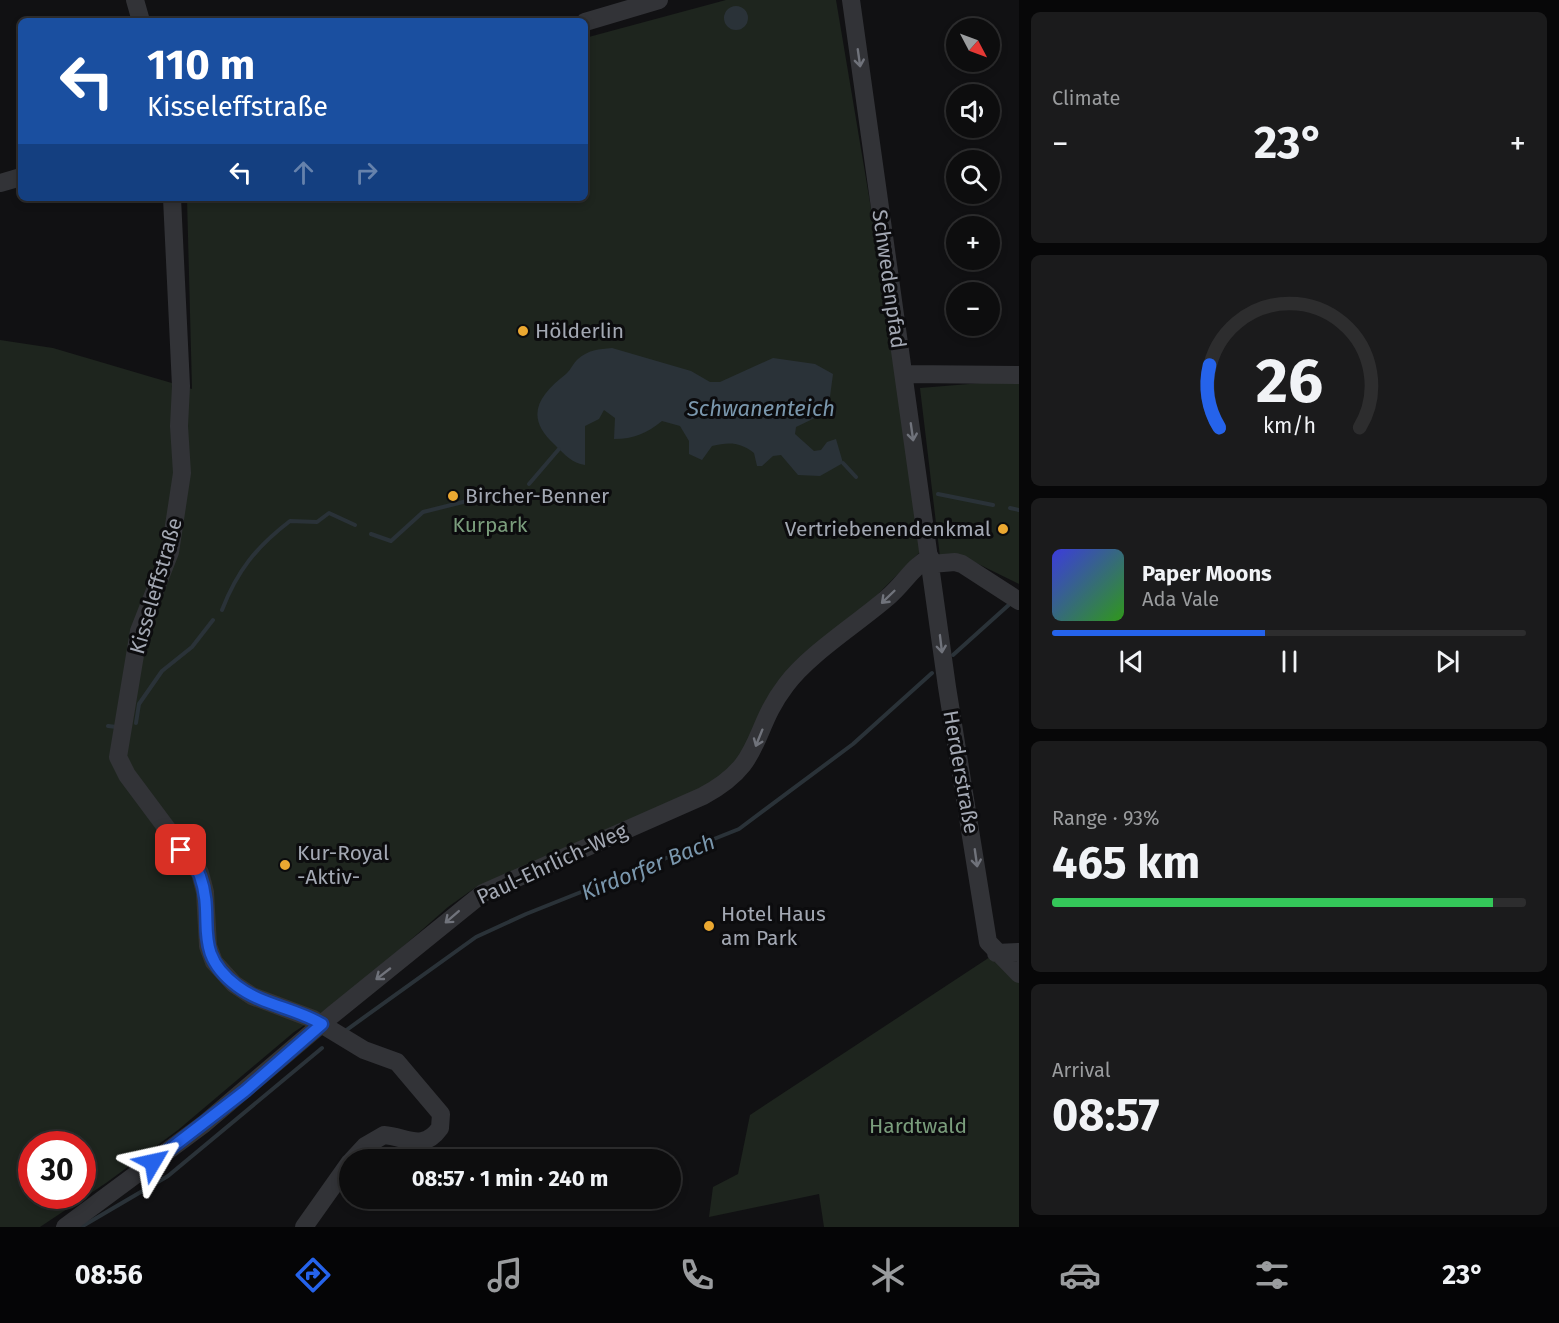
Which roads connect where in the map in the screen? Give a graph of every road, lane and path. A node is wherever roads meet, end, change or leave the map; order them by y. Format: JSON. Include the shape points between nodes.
{"nodes":[{"id":1,"x":135,"y":0,"type":"edge"},
{"id":2,"x":659,"y":0,"type":"edge"},
{"id":3,"x":851,"y":0,"type":"edge"},
{"id":4,"x":140,"y":18,"type":"edge"},
{"id":5,"x":588,"y":21,"type":"edge"},
{"id":6,"x":18,"y":178,"type":"edge"},
{"id":7,"x":0,"y":183,"type":"edge"},
{"id":8,"x":172,"y":201,"type":"edge"},
{"id":9,"x":904,"y":374,"type":"junction"},
{"id":10,"x":1019,"y":375,"type":"edge"},
{"id":11,"x":931,"y":561,"type":"junction"},
{"id":12,"x":1014,"y":598,"type":"edge"},
{"id":13,"x":1019,"y":952,"type":"edge"},
{"id":14,"x":996,"y":953,"type":"junction"},
{"id":15,"x":1019,"y":974,"type":"edge"},
{"id":16,"x":322,"y":1024,"type":"junction"},
{"id":17,"x":362,"y":1149,"type":"edge"},
{"id":18,"x":339,"y":1178,"type":"edge"},
{"id":19,"x":64,"y":1227,"type":"edge"},
{"id":20,"x":304,"y":1227,"type":"edge"}],
"edges":[{"from":1,"to":4,"type":"street"},
{"from":2,"to":5,"type":"street"},
{"from":3,"to":9,"type":"street","name":"Schwedenpfad","one_way":true},
{"from":6,"to":7,"type":"street"},
{"from":8,"to":16,"type":"street","name":"Kisseleffstraße","via":[[182,473],[170,552],[139,631],[118,757],[127,775],[200,873],[208,946],[214,962],[234,984],[252,996]]},
{"from":9,"to":10,"type":"street"},
{"from":9,"to":11,"type":"street","name":"Schwedenpfad","one_way":true},
{"from":11,"to":12,"type":"street","via":[[962,564]]},
{"from":11,"to":14,"type":"street","name":"Herderstraße","one_way":true,"via":[[988,942]]},
{"from":11,"to":16,"type":"street","name":"Paul-Ehrlich-Weg","one_way":true,"via":[[917,564],[890,596],[795,674],[768,716],[750,757],[727,782],[483,893]]},
{"from":13,"to":14,"type":"street"},
{"from":14,"to":15,"type":"street","name":"Herderstraße"},
{"from":16,"to":17,"type":"street","name":"Kisseleffstraße","via":[[364,1050],[401,1065],[441,1114],[440,1128],[424,1142],[384,1135]]},
{"from":16,"to":19,"type":"street","name":"Paul-Ehrlich-Weg","via":[[204,1124]]},
{"from":18,"to":20,"type":"street"}]}
